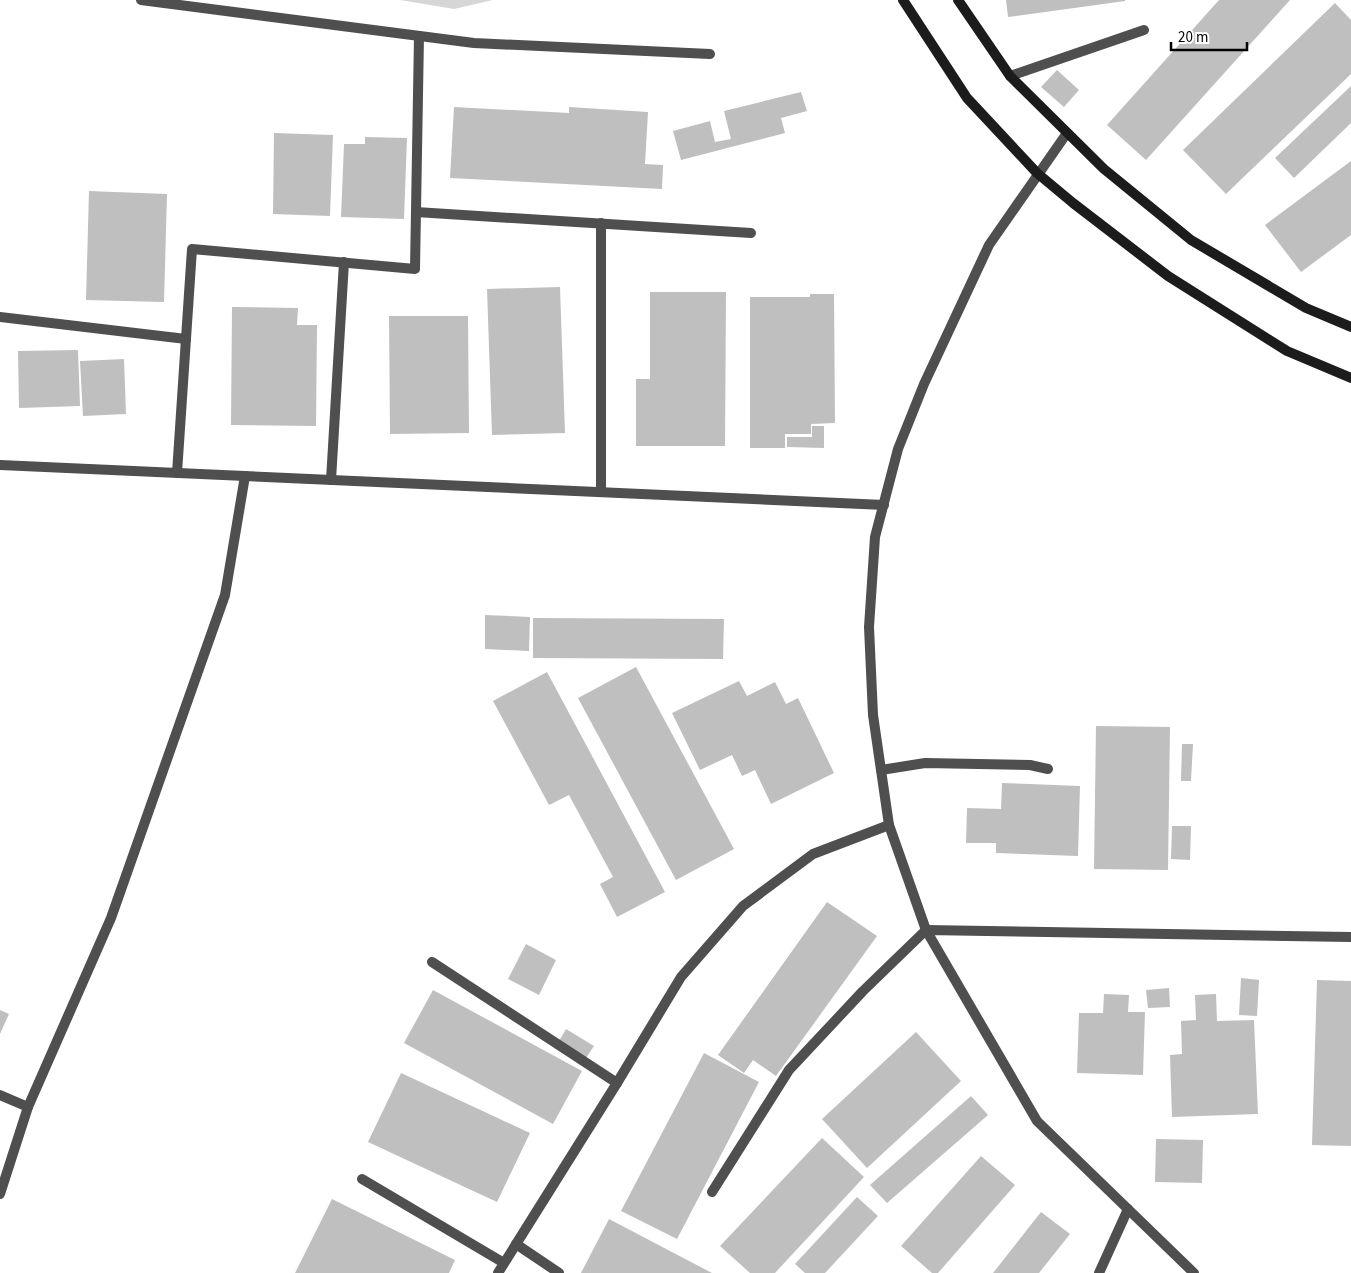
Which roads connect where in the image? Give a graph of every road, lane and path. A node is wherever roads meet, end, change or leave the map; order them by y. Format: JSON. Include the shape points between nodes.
{"nodes":[{"id":1,"x":141,"y":0,"type":"edge"},
{"id":2,"x":903,"y":0,"type":"edge"},
{"id":3,"x":958,"y":0,"type":"edge"},
{"id":4,"x":1144,"y":30,"type":"dead end"},
{"id":5,"x":419,"y":36,"type":"junction"},
{"id":6,"x":710,"y":54,"type":"dead end"},
{"id":7,"x":1010,"y":76,"type":"junction"},
{"id":8,"x":1067,"y":133,"type":"junction"},
{"id":9,"x":1037,"y":173,"type":"junction"},
{"id":10,"x":416,"y":212,"type":"junction"},
{"id":11,"x":601,"y":223,"type":"junction"},
{"id":12,"x":751,"y":233,"type":"dead end"},
{"id":13,"x":344,"y":262,"type":"junction"},
{"id":14,"x":0,"y":317,"type":"edge"},
{"id":15,"x":1351,"y":327,"type":"edge"},
{"id":16,"x":186,"y":339,"type":"junction"},
{"id":17,"x":1351,"y":378,"type":"edge"},
{"id":18,"x":0,"y":465,"type":"edge"},
{"id":19,"x":177,"y":473,"type":"junction"},
{"id":20,"x":246,"y":476,"type":"junction"},
{"id":21,"x":331,"y":480,"type":"junction"},
{"id":22,"x":601,"y":492,"type":"junction"},
{"id":23,"x":884,"y":505,"type":"junction"},
{"id":24,"x":1048,"y":769,"type":"dead end"},
{"id":25,"x":881,"y":770,"type":"junction"},
{"id":26,"x":889,"y":825,"type":"junction"},
{"id":27,"x":926,"y":930,"type":"junction"},
{"id":28,"x":1351,"y":937,"type":"edge"},
{"id":29,"x":432,"y":962,"type":"dead end"},
{"id":30,"x":617,"y":1084,"type":"junction"},
{"id":31,"x":0,"y":1095,"type":"edge"},
{"id":32,"x":28,"y":1107,"type":"junction"},
{"id":33,"x":362,"y":1179,"type":"dead end"},
{"id":34,"x":712,"y":1192,"type":"dead end"},
{"id":35,"x":0,"y":1194,"type":"edge"},
{"id":36,"x":1128,"y":1209,"type":"junction"},
{"id":37,"x":516,"y":1244,"type":"junction"},
{"id":38,"x":504,"y":1263,"type":"junction"},
{"id":39,"x":498,"y":1273,"type":"edge"},
{"id":40,"x":559,"y":1273,"type":"edge"},
{"id":41,"x":1099,"y":1273,"type":"edge"},
{"id":42,"x":1194,"y":1273,"type":"edge"}],
"edges":[{"from":1,"to":5,"type":"street"},
{"from":2,"to":9,"type":"street","via":[[967,98]]},
{"from":3,"to":7,"type":"street"},
{"from":4,"to":7,"type":"street"},
{"from":5,"to":6,"type":"street","via":[[474,43]]},
{"from":5,"to":10,"type":"street"},
{"from":7,"to":8,"type":"street"},
{"from":8,"to":9,"type":"street"},
{"from":8,"to":15,"type":"street","via":[[1104,169],[1191,240],[1306,308]]},
{"from":9,"to":17,"type":"street","via":[[1168,276],[1287,351]]},
{"from":9,"to":23,"type":"street","via":[[989,245],[924,384],[898,449]]},
{"from":10,"to":11,"type":"street"},
{"from":10,"to":13,"type":"street","via":[[415,268]]},
{"from":11,"to":12,"type":"street"},
{"from":11,"to":22,"type":"street"},
{"from":13,"to":16,"type":"street","via":[[192,249]]},
{"from":13,"to":21,"type":"street"},
{"from":14,"to":16,"type":"street"},
{"from":16,"to":19,"type":"street"},
{"from":18,"to":19,"type":"street"},
{"from":19,"to":20,"type":"street"},
{"from":20,"to":21,"type":"street"},
{"from":20,"to":32,"type":"street","via":[[226,595],[111,918]]},
{"from":21,"to":22,"type":"street"},
{"from":22,"to":23,"type":"street"},
{"from":23,"to":25,"type":"street","via":[[875,537],[869,627],[873,715]]},
{"from":24,"to":25,"type":"street","via":[[925,763]]},
{"from":25,"to":26,"type":"street"},
{"from":26,"to":27,"type":"street"},
{"from":26,"to":30,"type":"street","via":[[813,854],[743,906],[681,978]]},
{"from":27,"to":28,"type":"street"},
{"from":27,"to":34,"type":"street","via":[[863,991],[790,1070]]},
{"from":27,"to":36,"type":"street","via":[[1037,1121]]},
{"from":29,"to":30,"type":"street"},
{"from":30,"to":37,"type":"street"},
{"from":31,"to":32,"type":"street"},
{"from":32,"to":35,"type":"street"},
{"from":33,"to":38,"type":"street"},
{"from":36,"to":41,"type":"street"},
{"from":36,"to":42,"type":"street"},
{"from":37,"to":38,"type":"street"},
{"from":37,"to":40,"type":"street"},
{"from":38,"to":39,"type":"street"}]}
